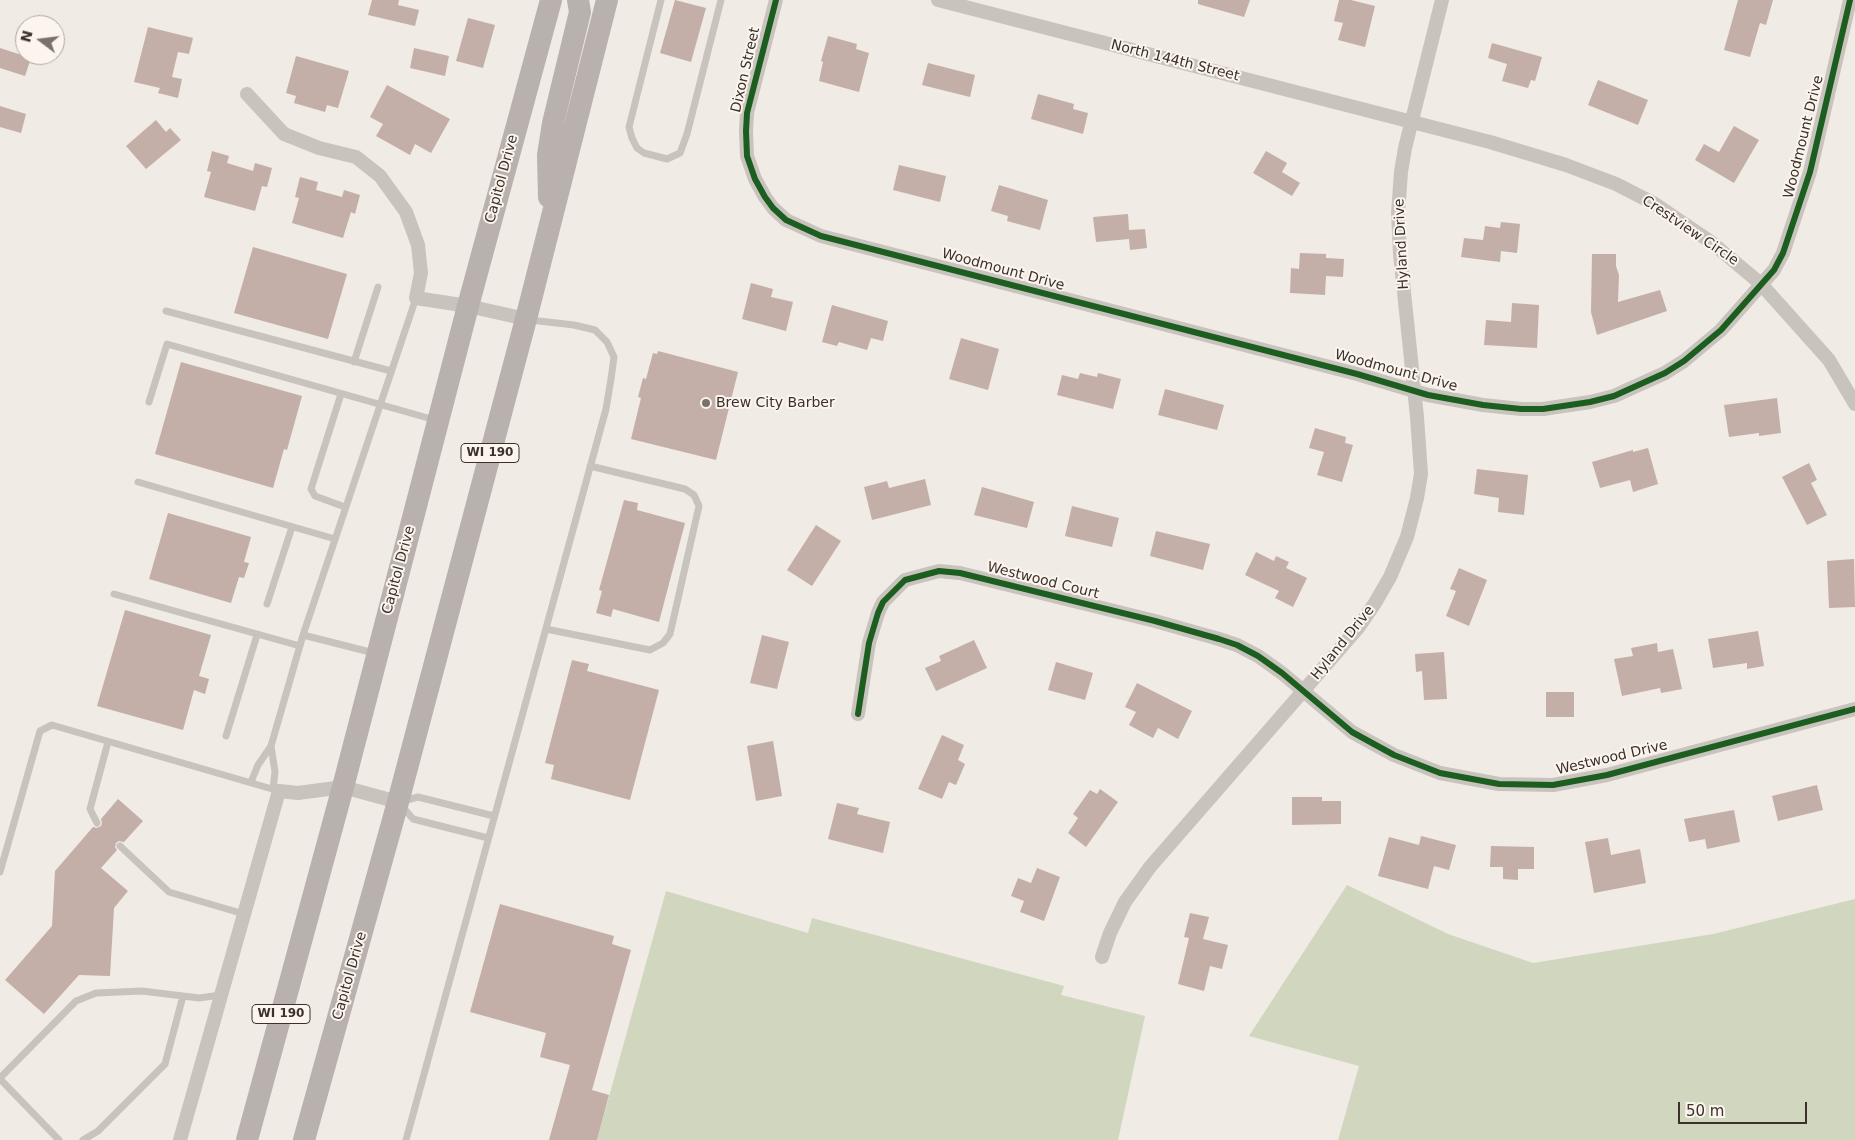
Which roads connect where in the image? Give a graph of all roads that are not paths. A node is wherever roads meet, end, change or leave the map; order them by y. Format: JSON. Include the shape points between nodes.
{"nodes":[{"id":1,"x":551,"y":0,"type":"edge"},
{"id":2,"x":578,"y":0,"type":"edge"},
{"id":3,"x":607,"y":0,"type":"edge"},
{"id":4,"x":660,"y":0,"type":"edge"},
{"id":5,"x":721,"y":0,"type":"edge"},
{"id":6,"x":776,"y":0,"type":"edge"},
{"id":7,"x":938,"y":0,"type":"edge"},
{"id":8,"x":1442,"y":0,"type":"edge"},
{"id":9,"x":1850,"y":0,"type":"edge"},
{"id":10,"x":247,"y":94,"type":"dead end"},
{"id":11,"x":1412,"y":121,"type":"junction"},
{"id":12,"x":768,"y":202,"type":"joint"},
{"id":13,"x":551,"y":221,"type":"junction"},
{"id":14,"x":1761,"y":284,"type":"junction"},
{"id":15,"x":378,"y":287,"type":"dead end"},
{"id":16,"x":416,"y":298,"type":"junction"},
{"id":17,"x":468,"y":306,"type":"junction"},
{"id":18,"x":166,"y":311,"type":"dead end"},
{"id":19,"x":526,"y":319,"type":"junction"},
{"id":20,"x":354,"y":362,"type":"junction"},
{"id":21,"x":391,"y":371,"type":"junction"},
{"id":22,"x":1413,"y":390,"type":"junction"},
{"id":23,"x":341,"y":394,"type":"junction"},
{"id":24,"x":149,"y":402,"type":"dead end"},
{"id":25,"x":1855,"y":404,"type":"edge"},
{"id":26,"x":380,"y":405,"type":"junction"},
{"id":27,"x":438,"y":421,"type":"junction"},
{"id":28,"x":590,"y":466,"type":"junction"},
{"id":29,"x":138,"y":482,"type":"dead end"},
{"id":30,"x":345,"y":507,"type":"junction"},
{"id":31,"x":292,"y":527,"type":"junction"},
{"id":32,"x":335,"y":540,"type":"junction"},
{"id":33,"x":114,"y":594,"type":"dead end"},
{"id":34,"x":267,"y":604,"type":"dead end"},
{"id":35,"x":546,"y":629,"type":"junction"},
{"id":36,"x":257,"y":635,"type":"junction"},
{"id":37,"x":303,"y":635,"type":"junction"},
{"id":38,"x":300,"y":646,"type":"junction"},
{"id":39,"x":377,"y":653,"type":"junction"},
{"id":40,"x":1304,"y":692,"type":"junction"},
{"id":41,"x":1855,"y":709,"type":"edge"},
{"id":42,"x":858,"y":714,"type":"dead end"},
{"id":43,"x":226,"y":736,"type":"dead end"},
{"id":44,"x":108,"y":742,"type":"junction"},
{"id":45,"x":271,"y":746,"type":"junction"},
{"id":46,"x":251,"y":782,"type":"junction"},
{"id":47,"x":343,"y":787,"type":"junction"},
{"id":48,"x":276,"y":790,"type":"junction"},
{"id":49,"x":398,"y":802,"type":"junction"},
{"id":50,"x":494,"y":816,"type":"junction"},
{"id":51,"x":97,"y":823,"type":"dead end"},
{"id":52,"x":488,"y":838,"type":"junction"},
{"id":53,"x":120,"y":846,"type":"dead end"},
{"id":54,"x":0,"y":872,"type":"edge"},
{"id":55,"x":244,"y":914,"type":"junction"},
{"id":56,"x":1102,"y":957,"type":"dead end"},
{"id":57,"x":221,"y":995,"type":"junction"},
{"id":58,"x":183,"y":996,"type":"junction"},
{"id":59,"x":0,"y":1078,"type":"edge"},
{"id":60,"x":59,"y":1140,"type":"edge"},
{"id":61,"x":83,"y":1140,"type":"edge"},
{"id":62,"x":180,"y":1140,"type":"edge"},
{"id":63,"x":247,"y":1140,"type":"edge"},
{"id":64,"x":304,"y":1140,"type":"edge"},
{"id":65,"x":406,"y":1140,"type":"edge"}],
"edges":[{"from":1,"to":17,"type":"main road","name":"Capitol Drive","number":"WI 190"},
{"from":2,"to":13,"type":"main road","via":[[580,12],[548,155]]},
{"from":3,"to":13,"type":"main road","name":"Capitol Drive","number":"WI 190"},
{"from":4,"to":5,"type":"lane","via":[[629,127],[637,148],[667,159],[680,153],[687,134]]},
{"from":6,"to":12,"type":"street","name":"Dixon Street","via":[[747,114],[746,131],[747,156]]},
{"from":7,"to":11,"type":"street","name":"North 144th Street"},
{"from":8,"to":11,"type":"street","name":"Hyland Drive"},
{"from":9,"to":14,"type":"street","name":"Woodmount Drive","via":[[1810,172],[1783,252],[1774,270]]},
{"from":10,"to":16,"type":"street","via":[[284,134],[319,148],[356,157],[380,176],[406,212],[418,245],[421,273]]},
{"from":11,"to":14,"type":"street","name":"Crestview Circle","via":[[1566,165],[1616,184],[1656,204],[1711,242]]},
{"from":11,"to":22,"type":"street","name":"Hyland Drive","via":[[1401,172],[1398,213]]},
{"from":12,"to":22,"type":"street","name":"Woodmount Drive","via":[[786,220],[821,236]]},
{"from":13,"to":19,"type":"main road","name":"Capitol Drive","number":"WI 190"},
{"from":14,"to":22,"type":"street","name":"Woodmount Drive","via":[[1721,330],[1684,361],[1614,396],[1543,409],[1521,409]]},
{"from":14,"to":25,"type":"street","name":"Crestview Circle","via":[[1829,360]]},
{"from":15,"to":20,"type":"lane"},
{"from":16,"to":17,"type":"street"},
{"from":16,"to":21,"type":"lane"},
{"from":17,"to":19,"type":"street"},
{"from":17,"to":27,"type":"main road","name":"Capitol Drive","number":"WI 190"},
{"from":18,"to":20,"type":"lane"},
{"from":19,"to":28,"type":"lane","via":[[595,330],[607,342],[614,357],[606,409]]},
{"from":19,"to":49,"type":"main road","name":"Capitol Drive","number":"WI 190"},
{"from":20,"to":21,"type":"lane"},
{"from":21,"to":26,"type":"lane"},
{"from":22,"to":40,"type":"street","name":"Hyland Drive","via":[[1421,474],[1407,537],[1375,603]]},
{"from":23,"to":24,"type":"lane","via":[[167,344]]},
{"from":23,"to":26,"type":"lane"},
{"from":23,"to":30,"type":"lane","via":[[311,489],[315,496]]},
{"from":26,"to":27,"type":"lane"},
{"from":26,"to":30,"type":"lane"},
{"from":27,"to":39,"type":"main road","name":"Capitol Drive","number":"WI 190"},
{"from":28,"to":35,"type":"lane"},
{"from":28,"to":35,"type":"lane","via":[[694,495],[699,506],[670,634],[663,644],[650,650]]},
{"from":29,"to":31,"type":"lane"},
{"from":30,"to":32,"type":"lane"},
{"from":31,"to":32,"type":"lane"},
{"from":31,"to":34,"type":"lane"},
{"from":32,"to":37,"type":"lane"},
{"from":33,"to":36,"type":"lane"},
{"from":35,"to":50,"type":"lane"},
{"from":36,"to":38,"type":"lane"},
{"from":36,"to":43,"type":"lane"},
{"from":37,"to":38,"type":"lane"},
{"from":37,"to":39,"type":"lane"},
{"from":38,"to":45,"type":"lane"},
{"from":39,"to":47,"type":"main road","name":"Capitol Drive","number":"WI 190"},
{"from":40,"to":41,"type":"street","name":"Westwood Drive","via":[[1352,732],[1394,755],[1440,773],[1499,784],[1553,785],[1607,775]]},
{"from":40,"to":42,"type":"street","name":"Westwood Court","via":[[1258,656],[1219,639],[960,573],[939,571],[905,580],[883,602],[869,643]]},
{"from":40,"to":56,"type":"street","name":"Hyland Drive","via":[[1150,867],[1125,902]]},
{"from":44,"to":46,"type":"lane"},
{"from":44,"to":51,"type":"lane","via":[[90,809]]},
{"from":44,"to":54,"type":"lane","via":[[52,725],[40,731]]},
{"from":45,"to":46,"type":"lane"},
{"from":45,"to":48,"type":"lane"},
{"from":46,"to":48,"type":"lane"},
{"from":47,"to":48,"type":"street","via":[[298,793]]},
{"from":47,"to":49,"type":"street"},
{"from":47,"to":63,"type":"main road","name":"Capitol Drive","number":"WI 190"},
{"from":48,"to":55,"type":"street"},
{"from":49,"to":50,"type":"lane","via":[[418,797]]},
{"from":49,"to":52,"type":"lane","via":[[413,819]]},
{"from":49,"to":64,"type":"main road","name":"Capitol Drive","number":"WI 190"},
{"from":50,"to":52,"type":"lane"},
{"from":52,"to":65,"type":"lane"},
{"from":53,"to":55,"type":"lane","via":[[169,892]]},
{"from":55,"to":57,"type":"street"},
{"from":57,"to":58,"type":"lane"},
{"from":57,"to":62,"type":"street"},
{"from":58,"to":59,"type":"lane","via":[[142,991],[96,993],[76,1002]]},
{"from":58,"to":61,"type":"lane","via":[[165,1064],[98,1131]]},
{"from":59,"to":60,"type":"lane"}]}
